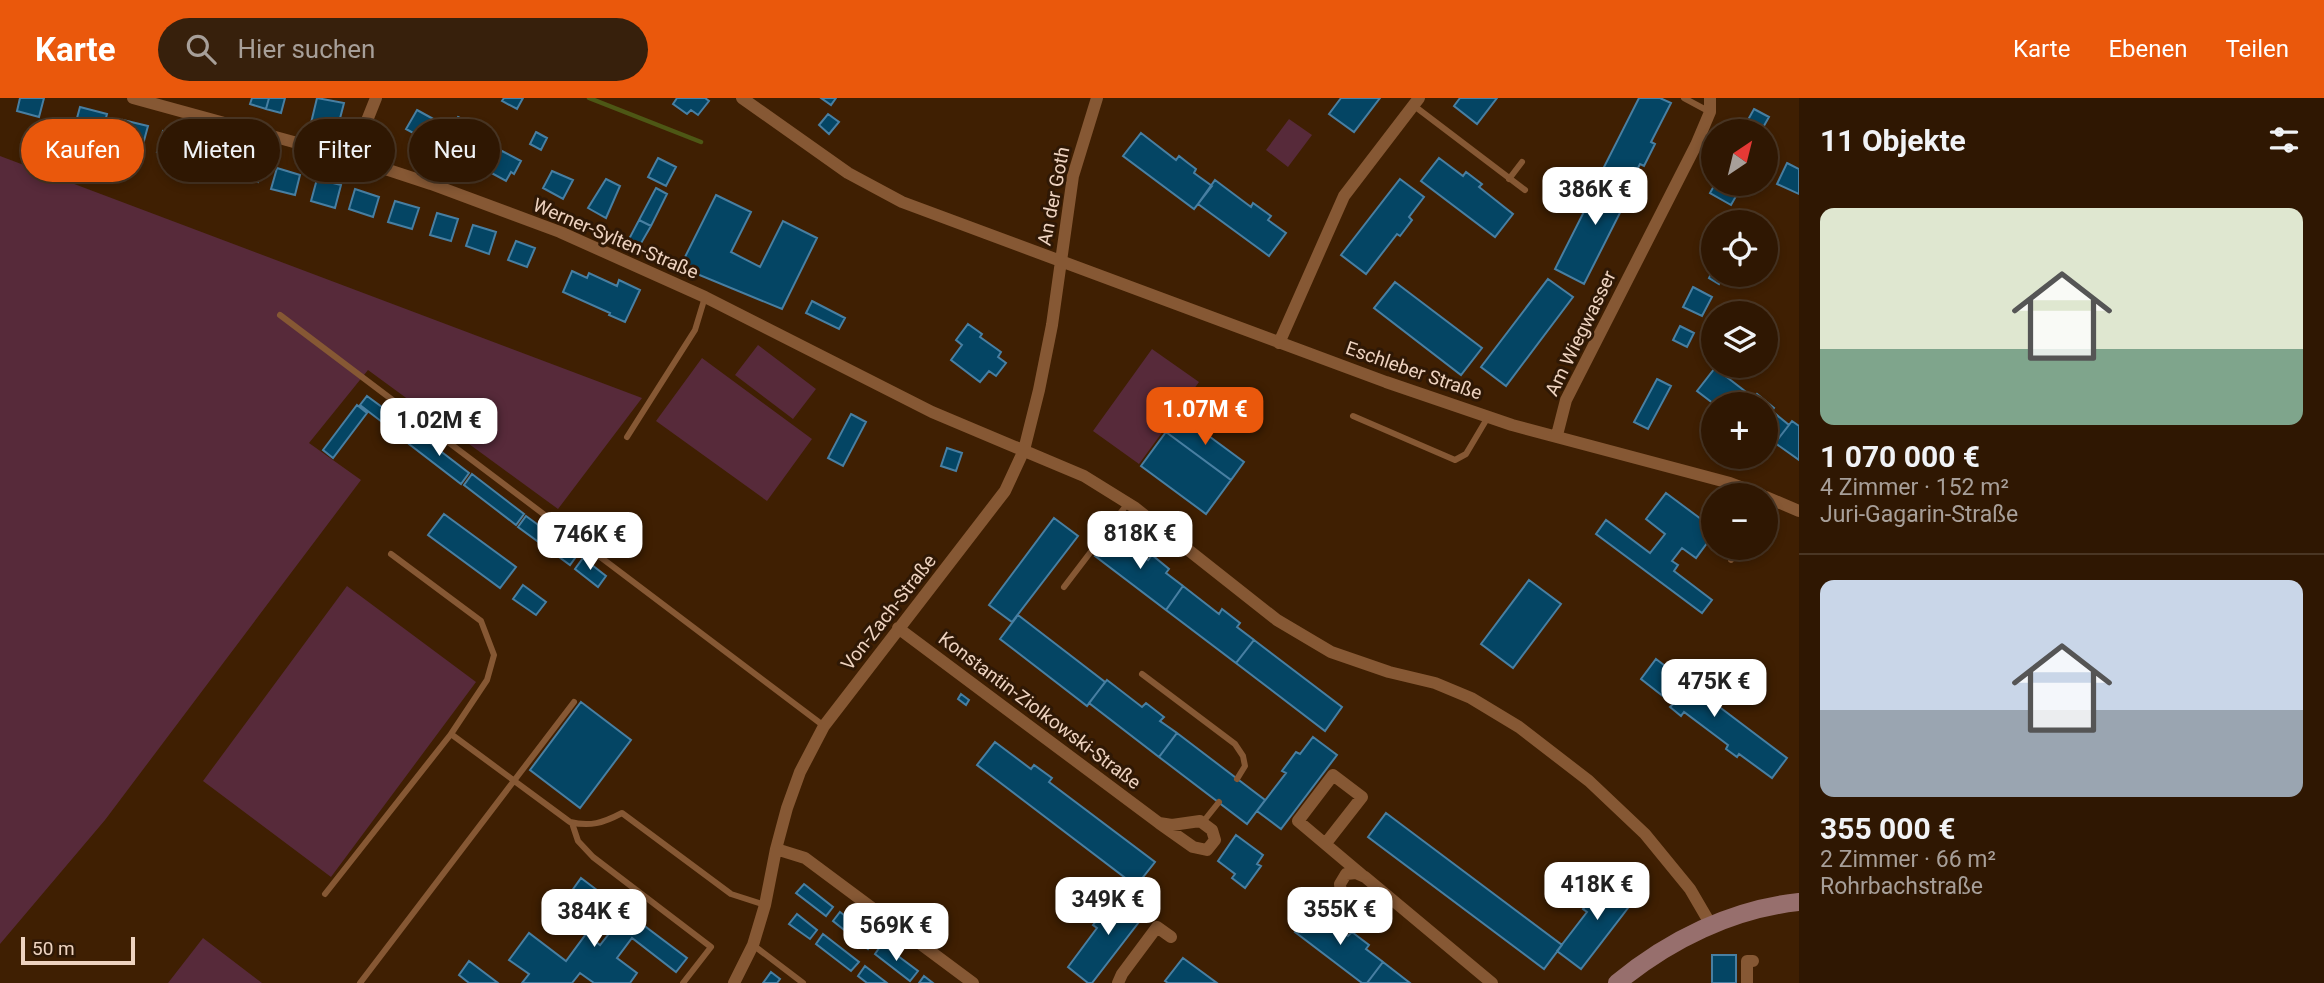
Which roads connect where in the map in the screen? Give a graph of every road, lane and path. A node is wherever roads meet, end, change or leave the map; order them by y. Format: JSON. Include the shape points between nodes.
{"nodes":[{"id":1,"x":133,"y":98,"type":"edge"},
{"id":2,"x":376,"y":98,"type":"edge"},
{"id":3,"x":742,"y":98,"type":"edge"},
{"id":4,"x":1097,"y":98,"type":"edge"},
{"id":5,"x":1684,"y":98,"type":"edge"},
{"id":6,"x":1710,"y":98,"type":"edge"},
{"id":7,"x":1416,"y":101,"type":"edge"},
{"id":8,"x":1710,"y":113,"type":"junction"},
{"id":9,"x":368,"y":119,"type":"edge"},
{"id":10,"x":294,"y":142,"type":"edge"},
{"id":11,"x":1522,"y":162,"type":"dead end"},
{"id":12,"x":395,"y":172,"type":"edge"},
{"id":13,"x":1509,"y":179,"type":"junction"},
{"id":14,"x":1525,"y":190,"type":"dead end"},
{"id":15,"x":1060,"y":262,"type":"junction"},
{"id":16,"x":705,"y":297,"type":"junction"},
{"id":17,"x":280,"y":315,"type":"dead end"},
{"id":18,"x":1279,"y":343,"type":"junction"},
{"id":19,"x":1353,"y":416,"type":"dead end"},
{"id":20,"x":1488,"y":416,"type":"junction"},
{"id":21,"x":1557,"y":435,"type":"junction"},
{"id":22,"x":627,"y":437,"type":"dead end"},
{"id":23,"x":1024,"y":450,"type":"junction"},
{"id":24,"x":1730,"y":483,"type":"edge"},
{"id":25,"x":1128,"y":503,"type":"junction"},
{"id":26,"x":1778,"y":503,"type":"edge"},
{"id":27,"x":1799,"y":512,"type":"edge"},
{"id":28,"x":391,"y":554,"type":"dead end"},
{"id":29,"x":1064,"y":587,"type":"dead end"},
{"id":30,"x":898,"y":628,"type":"junction"},
{"id":31,"x":1142,"y":674,"type":"dead end"},
{"id":32,"x":574,"y":702,"type":"dead end"},
{"id":33,"x":824,"y":726,"type":"junction"},
{"id":34,"x":451,"y":734,"type":"junction"},
{"id":35,"x":1237,"y":779,"type":"dead end"},
{"id":36,"x":514,"y":781,"type":"junction"},
{"id":37,"x":1219,"y":802,"type":"dead end"},
{"id":38,"x":1203,"y":822,"type":"junction"},
{"id":39,"x":572,"y":823,"type":"junction"},
{"id":40,"x":1159,"y":823,"type":"junction"},
{"id":41,"x":1326,"y":844,"type":"junction"},
{"id":42,"x":776,"y":849,"type":"junction"},
{"id":43,"x":1365,"y":877,"type":"junction"},
{"id":44,"x":325,"y":894,"type":"dead end"},
{"id":45,"x":1391,"y":900,"type":"junction"},
{"id":46,"x":1799,"y":902,"type":"edge"},
{"id":47,"x":765,"y":905,"type":"junction"},
{"id":48,"x":1711,"y":925,"type":"junction"},
{"id":49,"x":1171,"y":937,"type":"dead end"},
{"id":50,"x":753,"y":945,"type":"junction"},
{"id":51,"x":1753,"y":961,"type":"dead end"},
{"id":52,"x":360,"y":983,"type":"edge"},
{"id":53,"x":683,"y":983,"type":"edge"},
{"id":54,"x":734,"y":983,"type":"edge"},
{"id":55,"x":803,"y":983,"type":"edge"},
{"id":56,"x":973,"y":983,"type":"edge"},
{"id":57,"x":1118,"y":983,"type":"edge"},
{"id":58,"x":1492,"y":983,"type":"edge"},
{"id":59,"x":1617,"y":983,"type":"edge"},
{"id":60,"x":1747,"y":983,"type":"edge"}],
"edges":[{"from":1,"to":10,"type":"street","name":"Werner-Sylten-Straße"},
{"from":2,"to":9,"type":"street"},
{"from":3,"to":15,"type":"street","name":"Eschleber Straße","via":[[874,189]]},
{"from":4,"to":15,"type":"street","name":"An der Goth","via":[[1073,176]]},
{"from":5,"to":8,"type":"lane"},
{"from":6,"to":8,"type":"street","name":"Am Wiegwasser"},
{"from":7,"to":13,"type":"lane"},
{"from":7,"to":18,"type":"street","via":[[1343,196]]},
{"from":8,"to":21,"type":"street","name":"Am Wiegwasser","via":[[1566,400]]},
{"from":11,"to":13,"type":"lane"},
{"from":12,"to":16,"type":"street","name":"Werner-Sylten-Straße","via":[[560,232]]},
{"from":13,"to":14,"type":"lane"},
{"from":15,"to":18,"type":"street","name":"Eschleber Straße"},
{"from":15,"to":23,"type":"street","name":"Von-Zach-Straße","via":[[1052,326]]},
{"from":16,"to":22,"type":"lane","via":[[695,330]]},
{"from":16,"to":23,"type":"street","name":"Werner-Sylten-Straße","via":[[932,412]]},
{"from":17,"to":33,"type":"lane"},
{"from":18,"to":20,"type":"street","name":"Eschleber Straße"},
{"from":19,"to":20,"type":"lane","via":[[1455,460],[1466,454]]},
{"from":20,"to":21,"type":"street","name":"Eschleber Straße"},
{"from":21,"to":24,"type":"street","name":"Eschleber Straße"},
{"from":23,"to":25,"type":"street","name":"Werner-Sylten-Straße","via":[[1084,476]]},
{"from":23,"to":30,"type":"street","name":"Von-Zach-Straße","via":[[1005,491]]},
{"from":25,"to":29,"type":"lane"},
{"from":25,"to":48,"type":"street","name":"Werner-Sylten-Straße","via":[[1277,620],[1331,652],[1435,682],[1519,727],[1589,781],[1645,834],[1690,888]]},
{"from":26,"to":27,"type":"street","name":"Eschleber Straße"},
{"from":28,"to":34,"type":"lane","via":[[481,621],[494,654],[487,680]]},
{"from":30,"to":33,"type":"street","name":"Von-Zach-Straße"},
{"from":30,"to":40,"type":"street","name":"Konstantin-Ziolkowski-Straße"},
{"from":31,"to":35,"type":"lane","via":[[1235,744],[1245,766]]},
{"from":32,"to":36,"type":"lane"},
{"from":33,"to":42,"type":"street","name":"Von-Zach-Straße","via":[[800,772]]},
{"from":34,"to":36,"type":"lane"},
{"from":34,"to":44,"type":"lane"},
{"from":36,"to":39,"type":"lane"},
{"from":36,"to":52,"type":"lane"},
{"from":37,"to":38,"type":"lane"},
{"from":38,"to":40,"type":"street"},
{"from":38,"to":40,"type":"street","name":"Konstantin-Ziolkowski-Straße","via":[[1215,834],[1213,846],[1207,850],[1193,847]]},
{"from":39,"to":47,"type":"lane","via":[[604,823],[622,813],[731,894]]},
{"from":39,"to":53,"type":"lane","via":[[579,841],[593,857],[711,947]]},
{"from":41,"to":41,"type":"street","via":[[1298,821],[1333,775],[1363,797]]},
{"from":41,"to":43,"type":"street"},
{"from":42,"to":47,"type":"street","name":"Von-Zach-Straße"},
{"from":42,"to":56,"type":"street","via":[[804,858]]},
{"from":43,"to":45,"type":"street"},
{"from":43,"to":45,"type":"street","via":[[1346,874],[1341,894],[1350,901]]},
{"from":45,"to":58,"type":"street"},
{"from":46,"to":48,"type":"street","via":[[1745,912]]},
{"from":47,"to":50,"type":"street","name":"Von-Zach-Straße"},
{"from":48,"to":59,"type":"street","via":[[1674,943]]},
{"from":49,"to":57,"type":"street","via":[[1157,927]]},
{"from":50,"to":54,"type":"street","name":"Von-Zach-Straße"},
{"from":50,"to":55,"type":"lane"},
{"from":51,"to":60,"type":"street","via":[[1747,961]]}]}
